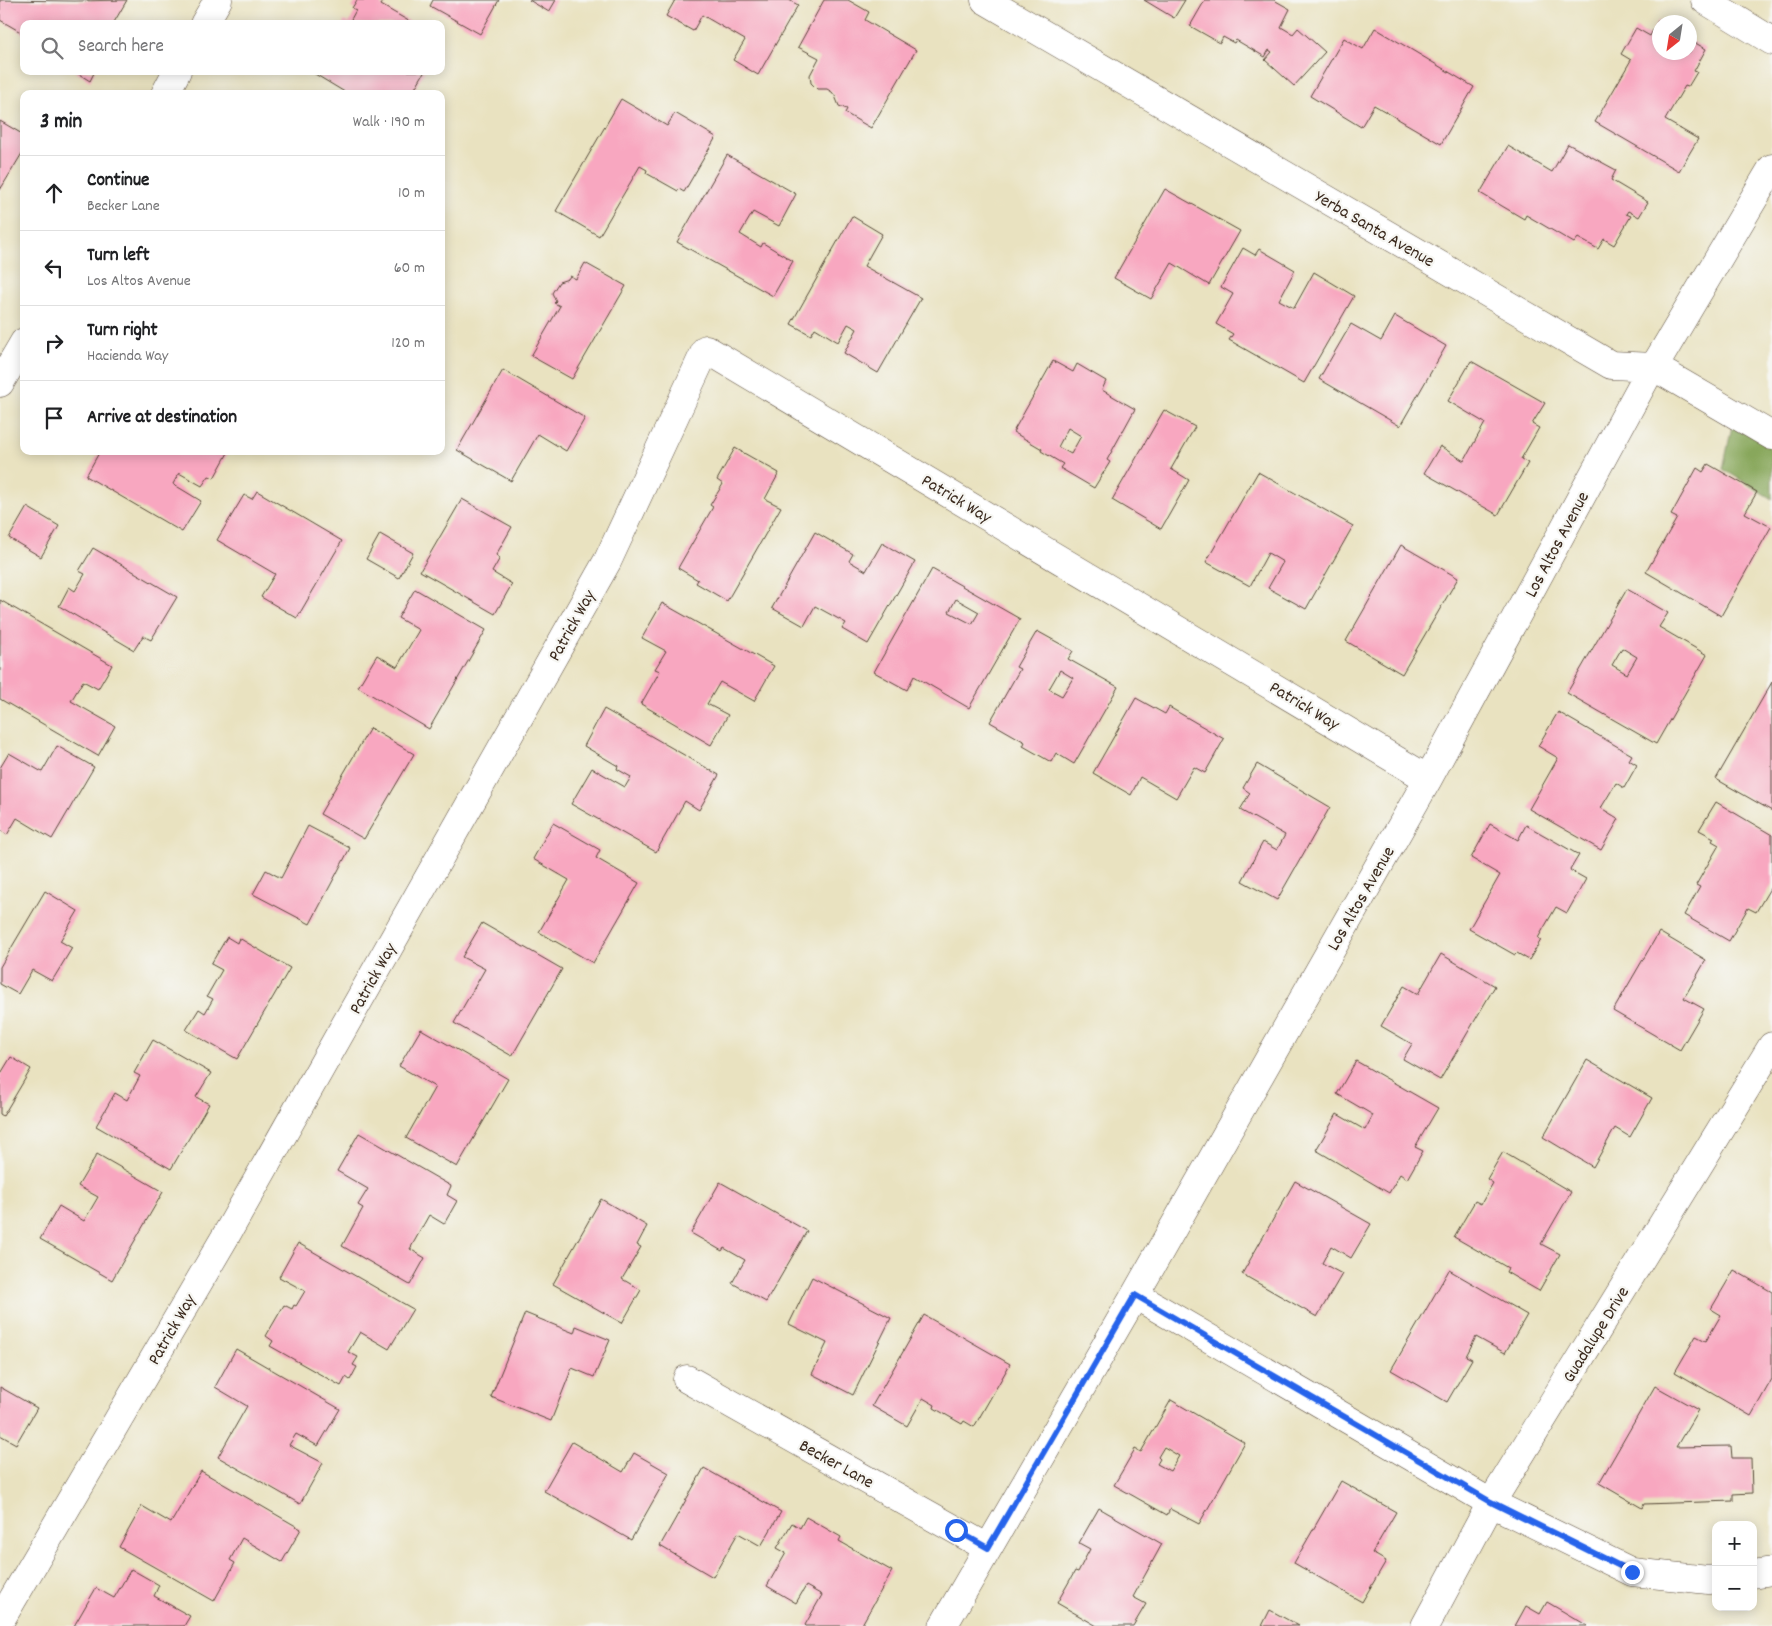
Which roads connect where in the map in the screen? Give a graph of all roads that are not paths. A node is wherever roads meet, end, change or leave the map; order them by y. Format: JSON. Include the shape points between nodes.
{"nodes":[{"id":1,"x":218,"y":0,"type":"edge"},
{"id":2,"x":985,"y":0,"type":"edge"},
{"id":3,"x":1705,"y":0,"type":"edge"},
{"id":4,"x":206,"y":20,"type":"edge"},
{"id":5,"x":1772,"y":41,"type":"edge"},
{"id":6,"x":176,"y":75,"type":"edge"},
{"id":7,"x":167,"y":90,"type":"edge"},
{"id":8,"x":1772,"y":168,"type":"edge"},
{"id":9,"x":20,"y":349,"type":"edge"},
{"id":10,"x":1654,"y":367,"type":"junction"},
{"id":11,"x":0,"y":383,"type":"edge"},
{"id":12,"x":1772,"y":436,"type":"edge"},
{"id":13,"x":1428,"y":779,"type":"junction"},
{"id":14,"x":1772,"y":1046,"type":"edge"},
{"id":15,"x":1135,"y":1295,"type":"junction"},
{"id":16,"x":687,"y":1378,"type":"dead end"},
{"id":17,"x":1491,"y":1502,"type":"junction"},
{"id":18,"x":988,"y":1548,"type":"junction"},
{"id":19,"x":1772,"y":1571,"type":"edge"},
{"id":20,"x":1757,"y":1573,"type":"edge"},
{"id":21,"x":1712,"y":1580,"type":"edge"},
{"id":22,"x":0,"y":1621,"type":"edge"},
{"id":23,"x":943,"y":1626,"type":"edge"},
{"id":24,"x":1425,"y":1626,"type":"edge"}],
"edges":[{"from":1,"to":4,"type":"street"},
{"from":2,"to":10,"type":"street","name":"Yerba Santa Avenue","via":[[1611,365]]},
{"from":3,"to":5,"type":"street"},
{"from":6,"to":7,"type":"street"},
{"from":8,"to":10,"type":"street","name":"Los Altos Avenue"},
{"from":9,"to":11,"type":"street"},
{"from":10,"to":12,"type":"street","name":"Yerba Santa Avenue"},
{"from":10,"to":13,"type":"street","name":"Los Altos Avenue"},
{"from":13,"to":15,"type":"street","name":"Los Altos Avenue"},
{"from":13,"to":22,"type":"street","name":"Patrick Way","via":[[706,348],[608,560],[224,1239]]},
{"from":14,"to":17,"type":"street","name":"Guadalupe Drive"},
{"from":15,"to":17,"type":"street"},
{"from":15,"to":18,"type":"street","name":"Los Altos Avenue"},
{"from":16,"to":18,"type":"street","name":"Becker Lane"},
{"from":17,"to":21,"type":"street","via":[[1632,1572]]},
{"from":17,"to":24,"type":"street","name":"Guadalupe Drive"},
{"from":18,"to":23,"type":"street","name":"Los Altos Avenue"},
{"from":19,"to":20,"type":"street"}]}
